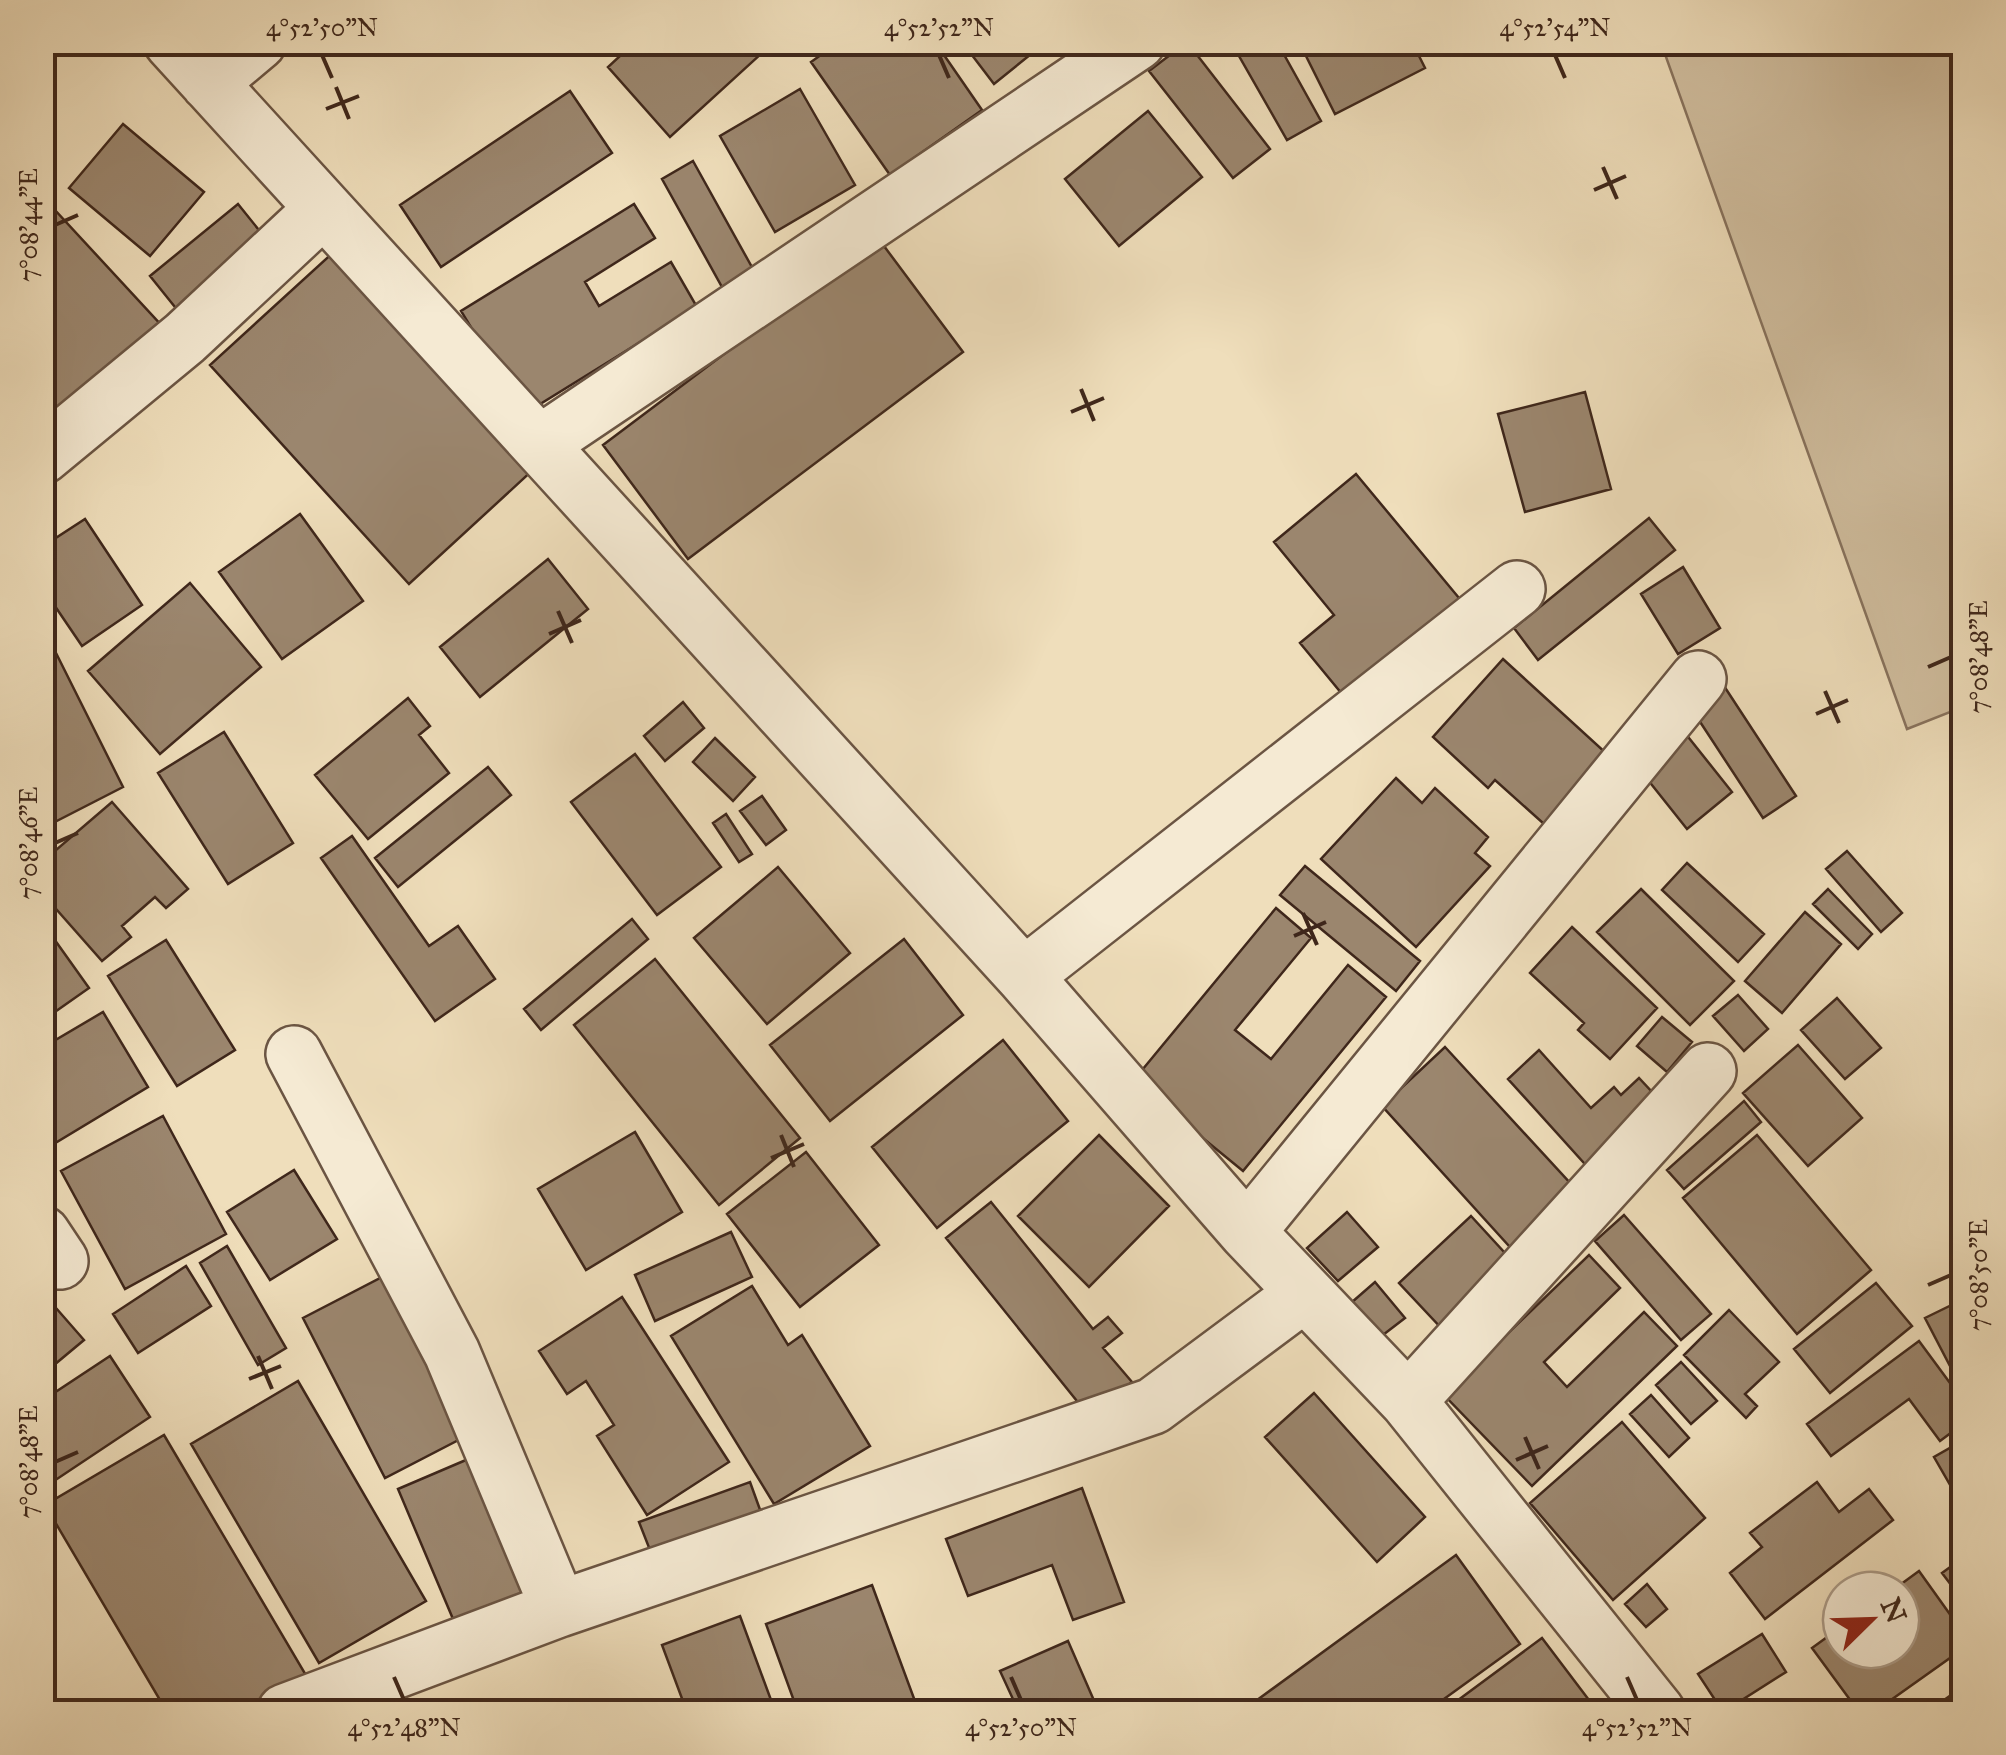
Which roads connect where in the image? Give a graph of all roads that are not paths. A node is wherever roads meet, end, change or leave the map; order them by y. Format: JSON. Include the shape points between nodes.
{"nodes":[{"id":1,"x":172,"y":42,"type":"edge"},
{"id":2,"x":258,"y":42,"type":"edge"},
{"id":3,"x":1137,"y":42,"type":"edge"},
{"id":4,"x":209,"y":83,"type":"junction"},
{"id":5,"x":322,"y":210,"type":"junction"},
{"id":6,"x":541,"y":443,"type":"junction"},
{"id":7,"x":42,"y":456,"type":"edge"},
{"id":8,"x":1517,"y":589,"type":"dead end"},
{"id":9,"x":1698,"y":679,"type":"dead end"},
{"id":10,"x":1024,"y":976,"type":"junction"},
{"id":11,"x":294,"y":1054,"type":"dead end"},
{"id":12,"x":1708,"y":1071,"type":"dead end"},
{"id":13,"x":1246,"y":1232,"type":"junction"},
{"id":14,"x":1305,"y":1293,"type":"junction"},
{"id":15,"x":1408,"y":1401,"type":"junction"},
{"id":16,"x":558,"y":1609,"type":"junction"},
{"id":17,"x":286,"y":1712,"type":"edge"},
{"id":18,"x":1657,"y":1712,"type":"edge"}],
"edges":[{"from":1,"to":4,"type":"street"},
{"from":2,"to":4,"type":"street"},
{"from":3,"to":6,"type":"street"},
{"from":4,"to":5,"type":"street"},
{"from":5,"to":6,"type":"street"},
{"from":5,"to":7,"type":"street","via":[[186,338]]},
{"from":6,"to":10,"type":"street"},
{"from":8,"to":10,"type":"street"},
{"from":9,"to":13,"type":"street"},
{"from":10,"to":13,"type":"street"},
{"from":11,"to":16,"type":"street","via":[[452,1352]]},
{"from":12,"to":15,"type":"street"},
{"from":13,"to":14,"type":"street"},
{"from":14,"to":15,"type":"street"},
{"from":14,"to":16,"type":"street","via":[[1152,1406]]},
{"from":15,"to":18,"type":"street"},
{"from":16,"to":17,"type":"street"}]}
